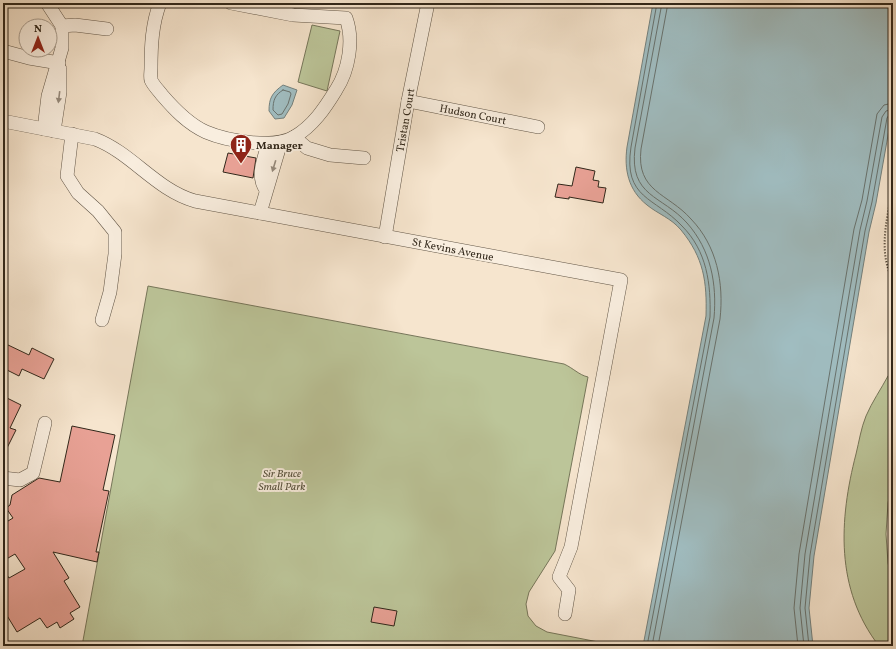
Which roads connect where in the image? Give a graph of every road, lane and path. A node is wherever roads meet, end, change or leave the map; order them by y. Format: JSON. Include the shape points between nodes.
{"nodes":[{"id":1,"x":47,"y":3,"type":"edge"},
{"id":2,"x":160,"y":3,"type":"edge"},
{"id":3,"x":231,"y":3,"type":"edge"},
{"id":4,"x":428,"y":3,"type":"edge"},
{"id":5,"x":62,"y":26,"type":"junction"},
{"id":6,"x":107,"y":29,"type":"dead end"},
{"id":7,"x":3,"y":51,"type":"edge"},
{"id":8,"x":59,"y":63,"type":"junction"},
{"id":9,"x":408,"y":101,"type":"junction"},
{"id":10,"x":3,"y":121,"type":"edge"},
{"id":11,"x":538,"y":127,"type":"dead end"},
{"id":12,"x":49,"y":130,"type":"junction"},
{"id":13,"x":72,"y":134,"type":"junction"},
{"id":14,"x":294,"y":137,"type":"junction"},
{"id":15,"x":275,"y":143,"type":"junction"},
{"id":16,"x":364,"y":158,"type":"dead end"},
{"id":17,"x":893,"y":184,"type":"edge"},
{"id":18,"x":260,"y":213,"type":"junction"},
{"id":19,"x":384,"y":236,"type":"junction"},
{"id":20,"x":893,"y":281,"type":"edge"},
{"id":21,"x":102,"y":320,"type":"dead end"},
{"id":22,"x":45,"y":423,"type":"dead end"},
{"id":23,"x":3,"y":478,"type":"edge"},
{"id":24,"x":564,"y":614,"type":"dead end"}],
"edges":[{"from":1,"to":5,"type":"street"},
{"from":2,"to":15,"type":"street","via":[[154,18],[151,80],[175,111],[205,131],[231,138]]},
{"from":3,"to":14,"type":"street","via":[[293,15],[346,18],[350,30],[343,79],[321,114]]},
{"from":4,"to":9,"type":"street","name":"Tristan Court"},
{"from":5,"to":6,"type":"street"},
{"from":5,"to":8,"type":"street"},
{"from":7,"to":8,"type":"street"},
{"from":8,"to":12,"type":"street","via":[[60,92]]},
{"from":9,"to":11,"type":"street","name":"Hudson Court"},
{"from":9,"to":19,"type":"street","name":"Tristan Court"},
{"from":10,"to":12,"type":"street","name":"St Kevins Avenue"},
{"from":12,"to":13,"type":"street","name":"St Kevins Avenue"},
{"from":13,"to":18,"type":"street","name":"St Kevins Avenue","via":[[95,138],[114,147],[183,198]]},
{"from":13,"to":21,"type":"street","via":[[67,176],[78,193],[98,211],[114,232],[115,254],[110,292]]},
{"from":14,"to":15,"type":"street"},
{"from":14,"to":16,"type":"street","via":[[307,148],[330,155]]},
{"from":15,"to":18,"type":"street"},
{"from":17,"to":20,"type":"path","via":[[884,233],[887,268]]},
{"from":18,"to":19,"type":"street","name":"St Kevins Avenue"},
{"from":19,"to":24,"type":"street","name":"St Kevins Avenue","via":[[621,280],[571,547],[559,577],[569,590]]},
{"from":22,"to":23,"type":"street","via":[[33,473],[20,480]]}]}
